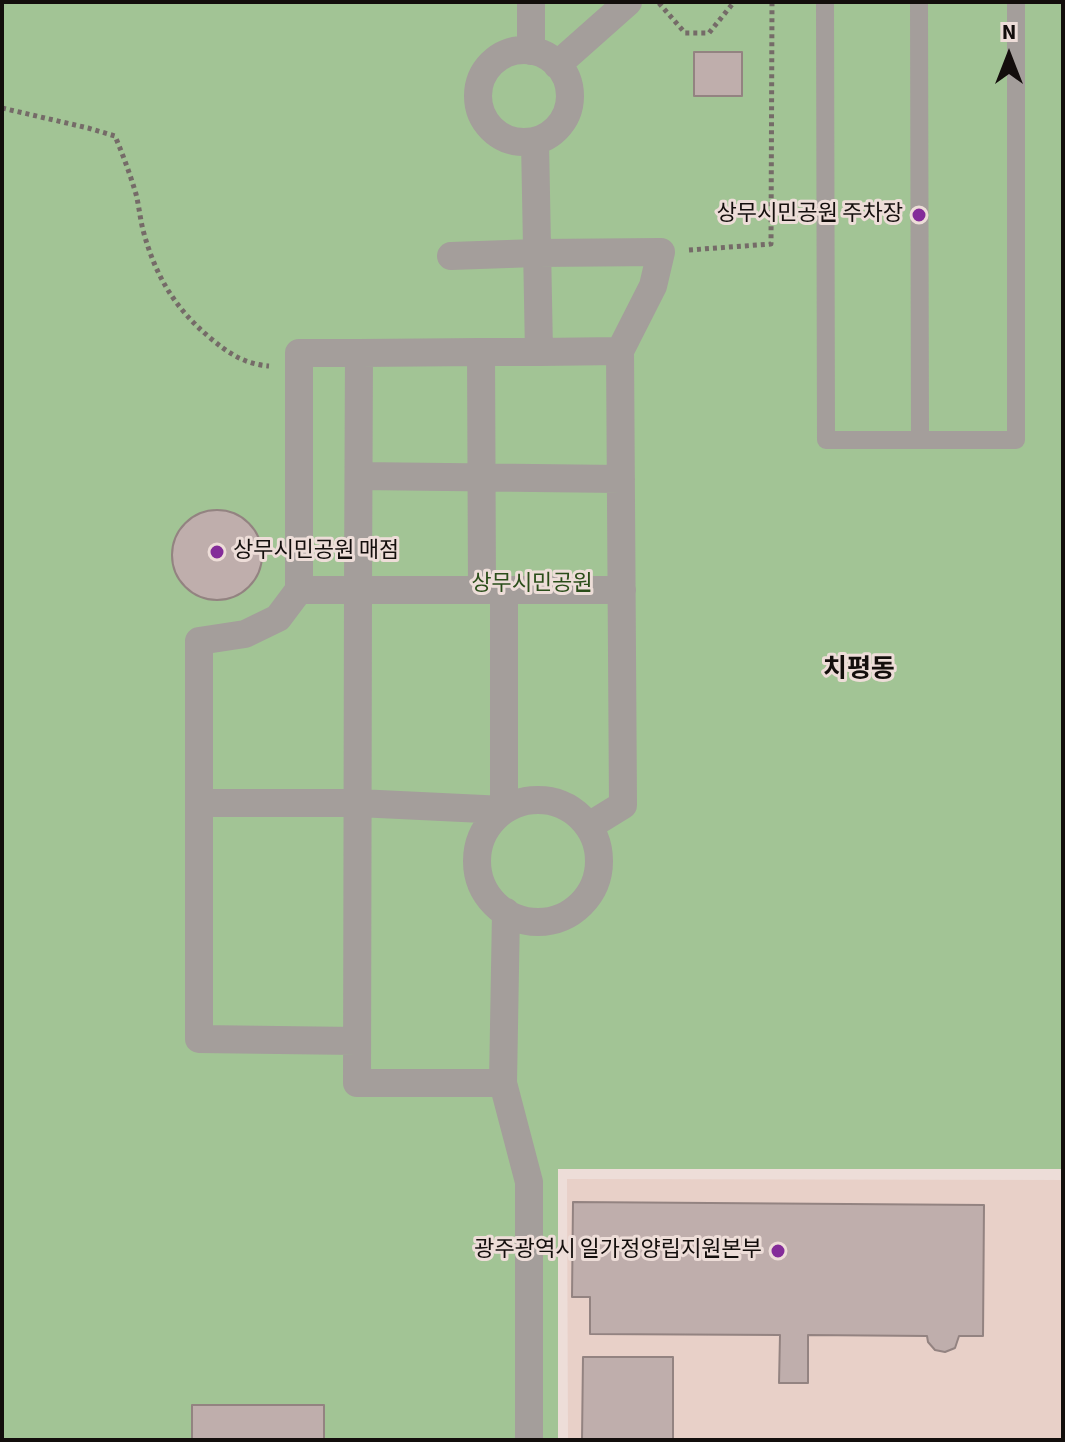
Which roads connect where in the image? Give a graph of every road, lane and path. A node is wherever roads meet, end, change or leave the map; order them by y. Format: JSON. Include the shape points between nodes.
{"nodes":[{"id":1,"x":531,"y":2,"type":"edge"},
{"id":2,"x":628,"y":2,"type":"edge"},
{"id":3,"x":658,"y":2,"type":"edge"},
{"id":4,"x":734,"y":2,"type":"edge"},
{"id":5,"x":772,"y":2,"type":"edge"},
{"id":6,"x":825,"y":2,"type":"edge"},
{"id":7,"x":919,"y":2,"type":"edge"},
{"id":8,"x":1016,"y":2,"type":"edge"},
{"id":9,"x":531,"y":51,"type":"junction"},
{"id":10,"x":557,"y":65,"type":"junction"},
{"id":11,"x":2,"y":108,"type":"edge"},
{"id":12,"x":535,"y":141,"type":"junction"},
{"id":13,"x":661,"y":252,"type":"junction"},
{"id":14,"x":536,"y":253,"type":"junction"},
{"id":15,"x":451,"y":256,"type":"dead end"},
{"id":16,"x":620,"y":351,"type":"junction"},
{"id":17,"x":481,"y":352,"type":"junction"},
{"id":18,"x":539,"y":352,"type":"junction"},
{"id":19,"x":359,"y":353,"type":"junction"},
{"id":20,"x":299,"y":368,"type":"junction"},
{"id":21,"x":920,"y":440,"type":"junction"},
{"id":22,"x":359,"y":476,"type":"junction"},
{"id":23,"x":481,"y":477,"type":"junction"},
{"id":24,"x":621,"y":479,"type":"junction"},
{"id":25,"x":299,"y":590,"type":"junction"},
{"id":26,"x":358,"y":590,"type":"junction"},
{"id":27,"x":493,"y":590,"type":"junction"},
{"id":28,"x":622,"y":590,"type":"junction"},
{"id":29,"x":199,"y":803,"type":"junction"},
{"id":30,"x":358,"y":803,"type":"junction"},
{"id":31,"x":504,"y":810,"type":"junction"},
{"id":32,"x":589,"y":826,"type":"junction"},
{"id":33,"x":506,"y":912,"type":"junction"},
{"id":34,"x":357,"y":1041,"type":"junction"},
{"id":35,"x":503,"y":1083,"type":"junction"},
{"id":36,"x":529,"y":1440,"type":"edge"}],
"edges":[{"from":1,"to":9,"type":"street"},
{"from":2,"to":10,"type":"street"},
{"from":3,"to":4,"type":"path","via":[[685,33],[709,33]]},
{"from":5,"to":13,"type":"path","via":[[771,244]]},
{"from":6,"to":21,"type":"lane","via":[[826,440]]},
{"from":7,"to":21,"type":"lane"},
{"from":8,"to":21,"type":"lane","via":[[1016,440]]},
{"from":9,"to":10,"type":"street"},
{"from":9,"to":12,"type":"street","via":[[516,51],[491,64],[482,76],[478,104],[483,118],[504,138]]},
{"from":10,"to":12,"type":"street","via":[[570,93],[568,109],[561,123]]},
{"from":11,"to":20,"type":"path","via":[[115,136],[151,257],[181,311],[225,350],[250,364]]},
{"from":12,"to":14,"type":"street"},
{"from":13,"to":14,"type":"street"},
{"from":13,"to":16,"type":"street","via":[[653,286]]},
{"from":14,"to":15,"type":"street"},
{"from":14,"to":18,"type":"street"},
{"from":16,"to":18,"type":"street"},
{"from":16,"to":24,"type":"street"},
{"from":17,"to":18,"type":"street"},
{"from":17,"to":19,"type":"street"},
{"from":17,"to":23,"type":"street"},
{"from":19,"to":20,"type":"street","via":[[299,353]]},
{"from":19,"to":22,"type":"street"},
{"from":20,"to":25,"type":"street"},
{"from":22,"to":23,"type":"street"},
{"from":22,"to":26,"type":"street"},
{"from":23,"to":24,"type":"street"},
{"from":23,"to":27,"type":"street"},
{"from":24,"to":28,"type":"street"},
{"from":25,"to":26,"type":"street"},
{"from":25,"to":29,"type":"street","via":[[278,618],[245,634],[199,641]]},
{"from":26,"to":27,"type":"street"},
{"from":26,"to":30,"type":"street"},
{"from":27,"to":28,"type":"street"},
{"from":27,"to":31,"type":"street"},
{"from":28,"to":32,"type":"street","via":[[623,805]]},
{"from":29,"to":30,"type":"street"},
{"from":29,"to":34,"type":"street","via":[[199,1039]]},
{"from":30,"to":31,"type":"street"},
{"from":30,"to":34,"type":"street"},
{"from":31,"to":32,"type":"street","via":[[540,799],[576,812]]},
{"from":31,"to":33,"type":"street","via":[[481,840],[477,859],[480,880]]},
{"from":32,"to":33,"type":"street","via":[[599,866],[582,903],[546,921]]},
{"from":33,"to":35,"type":"street"},
{"from":34,"to":35,"type":"street","via":[[357,1083]]},
{"from":35,"to":36,"type":"street","via":[[529,1182]]}]}
